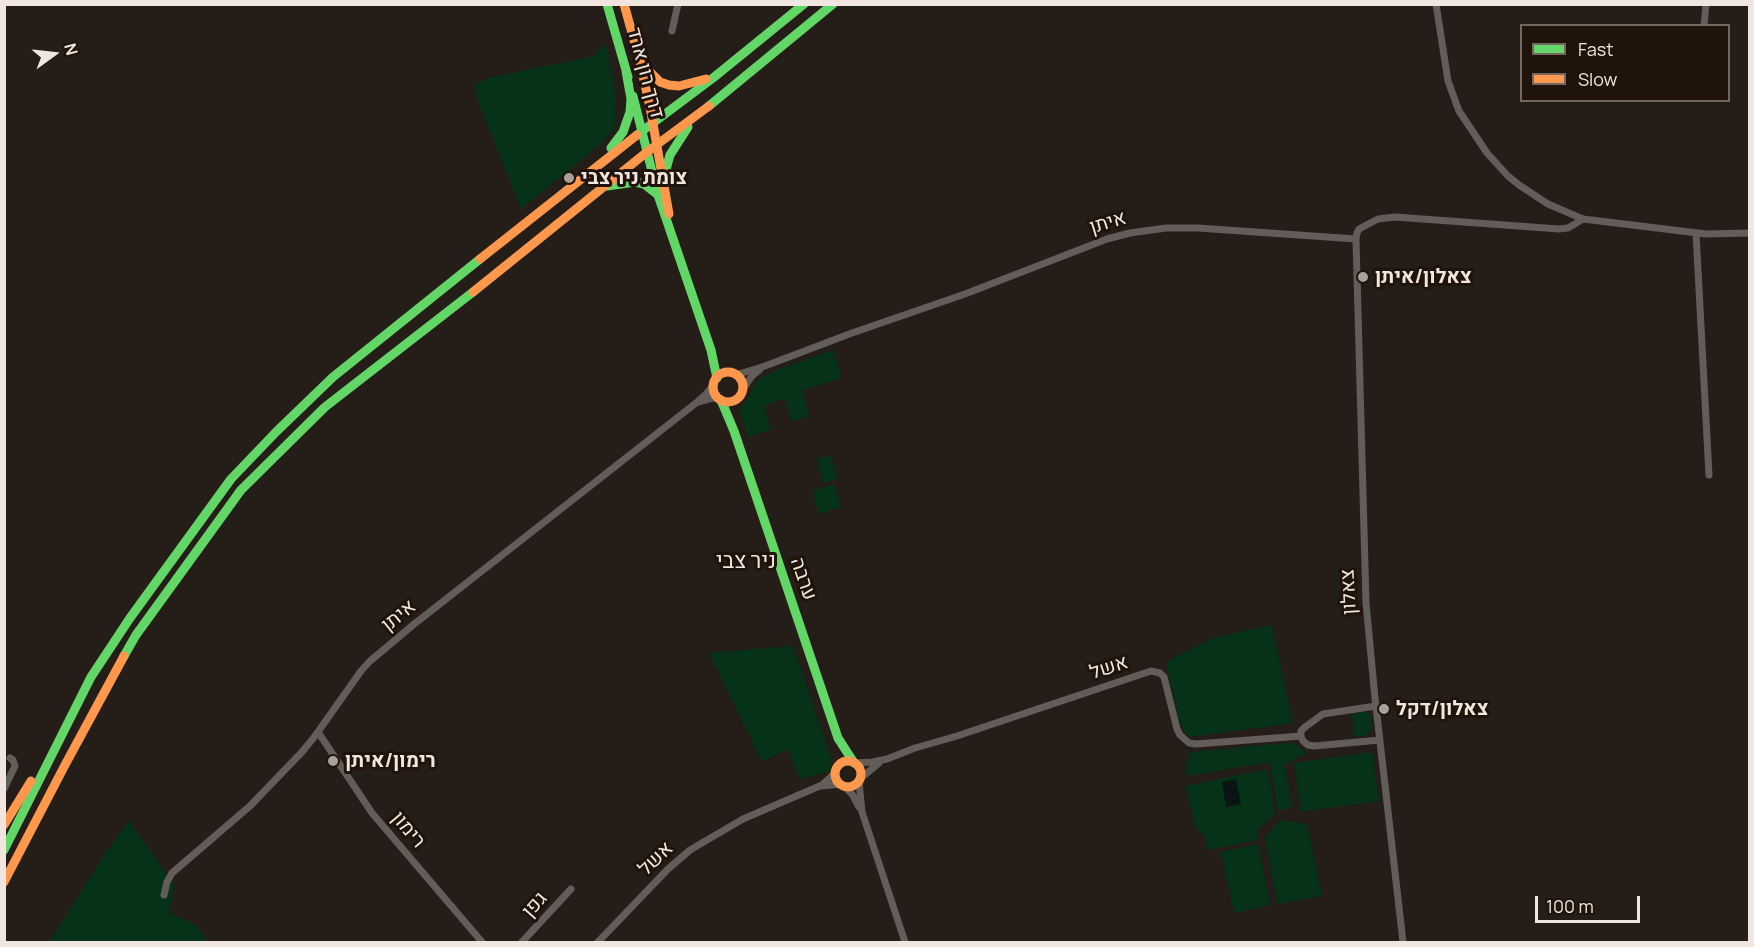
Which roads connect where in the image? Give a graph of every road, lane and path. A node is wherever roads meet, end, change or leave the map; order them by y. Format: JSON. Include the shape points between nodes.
{"nodes":[{"id":1,"x":607,"y":4,"type":"edge"},
{"id":2,"x":624,"y":4,"type":"edge"},
{"id":3,"x":678,"y":4,"type":"edge"},
{"id":4,"x":804,"y":4,"type":"edge"},
{"id":5,"x":833,"y":4,"type":"edge"},
{"id":6,"x":1436,"y":4,"type":"edge"},
{"id":7,"x":1706,"y":4,"type":"edge"},
{"id":8,"x":1704,"y":24,"type":"edge"},
{"id":9,"x":672,"y":31,"type":"dead end"},
{"id":10,"x":640,"y":62,"type":"junction"},
{"id":11,"x":626,"y":71,"type":"junction"},
{"id":12,"x":713,"y":78,"type":"junction"},
{"id":13,"x":692,"y":120,"type":"junction"},
{"id":14,"x":653,"y":121,"type":"junction"},
{"id":15,"x":642,"y":130,"type":"junction"},
{"id":16,"x":657,"y":145,"type":"junction"},
{"id":17,"x":647,"y":152,"type":"junction"},
{"id":18,"x":600,"y":163,"type":"junction"},
{"id":19,"x":663,"y":180,"type":"junction"},
{"id":20,"x":603,"y":187,"type":"junction"},
{"id":21,"x":658,"y":195,"type":"junction"},
{"id":22,"x":1583,"y":219,"type":"junction"},
{"id":23,"x":1696,"y":233,"type":"junction"},
{"id":24,"x":1749,"y":233,"type":"edge"},
{"id":25,"x":1356,"y":238,"type":"junction"},
{"id":26,"x":675,"y":243,"type":"junction"},
{"id":27,"x":711,"y":350,"type":"junction"},
{"id":28,"x":765,"y":366,"type":"junction"},
{"id":29,"x":734,"y":374,"type":"junction"},
{"id":30,"x":715,"y":381,"type":"junction"},
{"id":31,"x":741,"y":394,"type":"junction"},
{"id":32,"x":720,"y":399,"type":"junction"},
{"id":33,"x":696,"y":403,"type":"junction"},
{"id":34,"x":734,"y":431,"type":"junction"},
{"id":35,"x":1709,"y":475,"type":"dead end"},
{"id":36,"x":1376,"y":706,"type":"junction"},
{"id":37,"x":74,"y":711,"type":"junction"},
{"id":38,"x":318,"y":732,"type":"junction"},
{"id":39,"x":1301,"y":736,"type":"junction"},
{"id":40,"x":838,"y":738,"type":"junction"},
{"id":41,"x":1380,"y":740,"type":"junction"},
{"id":42,"x":10,"y":758,"type":"dead end"},
{"id":43,"x":887,"y":759,"type":"junction"},
{"id":44,"x":854,"y":763,"type":"junction"},
{"id":45,"x":837,"y":769,"type":"junction"},
{"id":46,"x":860,"y":780,"type":"junction"},
{"id":47,"x":843,"y":785,"type":"junction"},
{"id":48,"x":816,"y":788,"type":"junction"},
{"id":49,"x":4,"y":789,"type":"edge"},
{"id":50,"x":862,"y":812,"type":"junction"},
{"id":51,"x":4,"y":825,"type":"edge"},
{"id":52,"x":4,"y":850,"type":"edge"},
{"id":53,"x":4,"y":882,"type":"edge"},
{"id":54,"x":571,"y":889,"type":"dead end"},
{"id":55,"x":164,"y":895,"type":"dead end"},
{"id":56,"x":482,"y":942,"type":"edge"},
{"id":57,"x":522,"y":942,"type":"edge"},
{"id":58,"x":598,"y":942,"type":"edge"},
{"id":59,"x":905,"y":942,"type":"edge"},
{"id":60,"x":1403,"y":942,"type":"edge"}],
"edges":[{"from":1,"to":11,"type":"main road","name":"דרך רון ארד"},
{"from":2,"to":10,"type":"main road","name":"דרך רון ארד"},
{"from":3,"to":9,"type":"street"},
{"from":4,"to":12,"type":"main road"},
{"from":5,"to":13,"type":"main road"},
{"from":6,"to":22,"type":"street","via":[[1448,81],[1459,111],[1476,138],[1519,185],[1548,204]]},
{"from":7,"to":8,"type":"street"},
{"from":10,"to":12,"type":"main road","via":[[660,82],[669,85]]},
{"from":10,"to":14,"type":"main road","name":"דרך רון ארד"},
{"from":11,"to":15,"type":"main road","name":"דרך רון ארד"},
{"from":11,"to":18,"type":"main road","via":[[630,112],[623,132]]},
{"from":12,"to":14,"type":"main road"},
{"from":13,"to":16,"type":"main road"},
{"from":13,"to":19,"type":"main road","via":[[670,155]]},
{"from":14,"to":15,"type":"main road"},
{"from":14,"to":16,"type":"main road","name":"דרך רון ארד"},
{"from":15,"to":17,"type":"main road","name":"דרך רון ארד"},
{"from":15,"to":18,"type":"main road"},
{"from":16,"to":17,"type":"main road"},
{"from":16,"to":19,"type":"main road","name":"דרך רון ארד"},
{"from":17,"to":20,"type":"main road"},
{"from":17,"to":21,"type":"main road","name":"דרך רון ארד"},
{"from":18,"to":37,"type":"main road","via":[[333,377],[276,432],[231,479],[130,618]]},
{"from":19,"to":26,"type":"main road","name":"דרך רון ארד"},
{"from":20,"to":21,"type":"main road","via":[[635,182]]},
{"from":20,"to":53,"type":"main road","via":[[325,407],[241,490],[136,635]]},
{"from":21,"to":26,"type":"main road","name":"דרך רון ארד"},
{"from":22,"to":23,"type":"street"},
{"from":22,"to":25,"type":"street","via":[[1559,229],[1384,218],[1359,229]]},
{"from":23,"to":24,"type":"street"},
{"from":23,"to":35,"type":"street"},
{"from":25,"to":28,"type":"street","name":"איתן","via":[[1188,228],[1130,233]]},
{"from":25,"to":36,"type":"street","name":"צאלון","via":[[1365,582]]},
{"from":26,"to":27,"type":"main road"},
{"from":27,"to":29,"type":"main road"},
{"from":27,"to":30,"type":"main road"},
{"from":28,"to":29,"type":"street","name":"איתן"},
{"from":28,"to":31,"type":"street","name":"איתן","via":[[752,376]]},
{"from":29,"to":30,"type":"main road","via":[[726,372]]},
{"from":29,"to":31,"type":"main road","via":[[743,383]]},
{"from":30,"to":32,"type":"main road","via":[[714,392]]},
{"from":30,"to":33,"type":"street","name":"איתן"},
{"from":31,"to":32,"type":"main road","via":[[731,402]]},
{"from":31,"to":34,"type":"main road","name":"ערבה","via":[[734,406]]},
{"from":32,"to":33,"type":"street","name":"איתן"},
{"from":32,"to":34,"type":"main road","name":"ערבה"},
{"from":33,"to":38,"type":"street","name":"איתן","via":[[369,662]]},
{"from":34,"to":40,"type":"main road","name":"ערבה"},
{"from":36,"to":39,"type":"street","via":[[1323,714],[1305,727]]},
{"from":36,"to":41,"type":"street","name":"צאלון"},
{"from":37,"to":51,"type":"main road"},
{"from":37,"to":52,"type":"main road"},
{"from":38,"to":55,"type":"street","name":"איתן","via":[[250,806],[172,873]]},
{"from":38,"to":56,"type":"street","name":"רימון","via":[[372,813]]},
{"from":39,"to":41,"type":"street","name":"אשל","via":[[1314,746]]},
{"from":39,"to":43,"type":"street","name":"אשל","via":[[1189,743],[1177,729],[1164,676],[1151,671]]},
{"from":40,"to":44,"type":"main road","name":"ערבה"},
{"from":40,"to":45,"type":"main road","name":"ערבה"},
{"from":41,"to":60,"type":"street","name":"צאלון"},
{"from":42,"to":49,"type":"street","via":[[15,766]]},
{"from":43,"to":44,"type":"street","name":"אשל"},
{"from":43,"to":46,"type":"street","name":"אשל"},
{"from":44,"to":45,"type":"main road","via":[[844,762]]},
{"from":44,"to":46,"type":"main road","via":[[860,770]]},
{"from":45,"to":47,"type":"main road","via":[[837,779]]},
{"from":45,"to":48,"type":"street","name":"אשל"},
{"from":46,"to":47,"type":"main road","via":[[852,786]]},
{"from":46,"to":50,"type":"street"},
{"from":47,"to":48,"type":"street","name":"אשל"},
{"from":47,"to":50,"type":"street"},
{"from":48,"to":58,"type":"street","name":"אשל","via":[[743,819],[690,850]]},
{"from":50,"to":59,"type":"street"},
{"from":54,"to":57,"type":"street","name":"גפן"}]}
